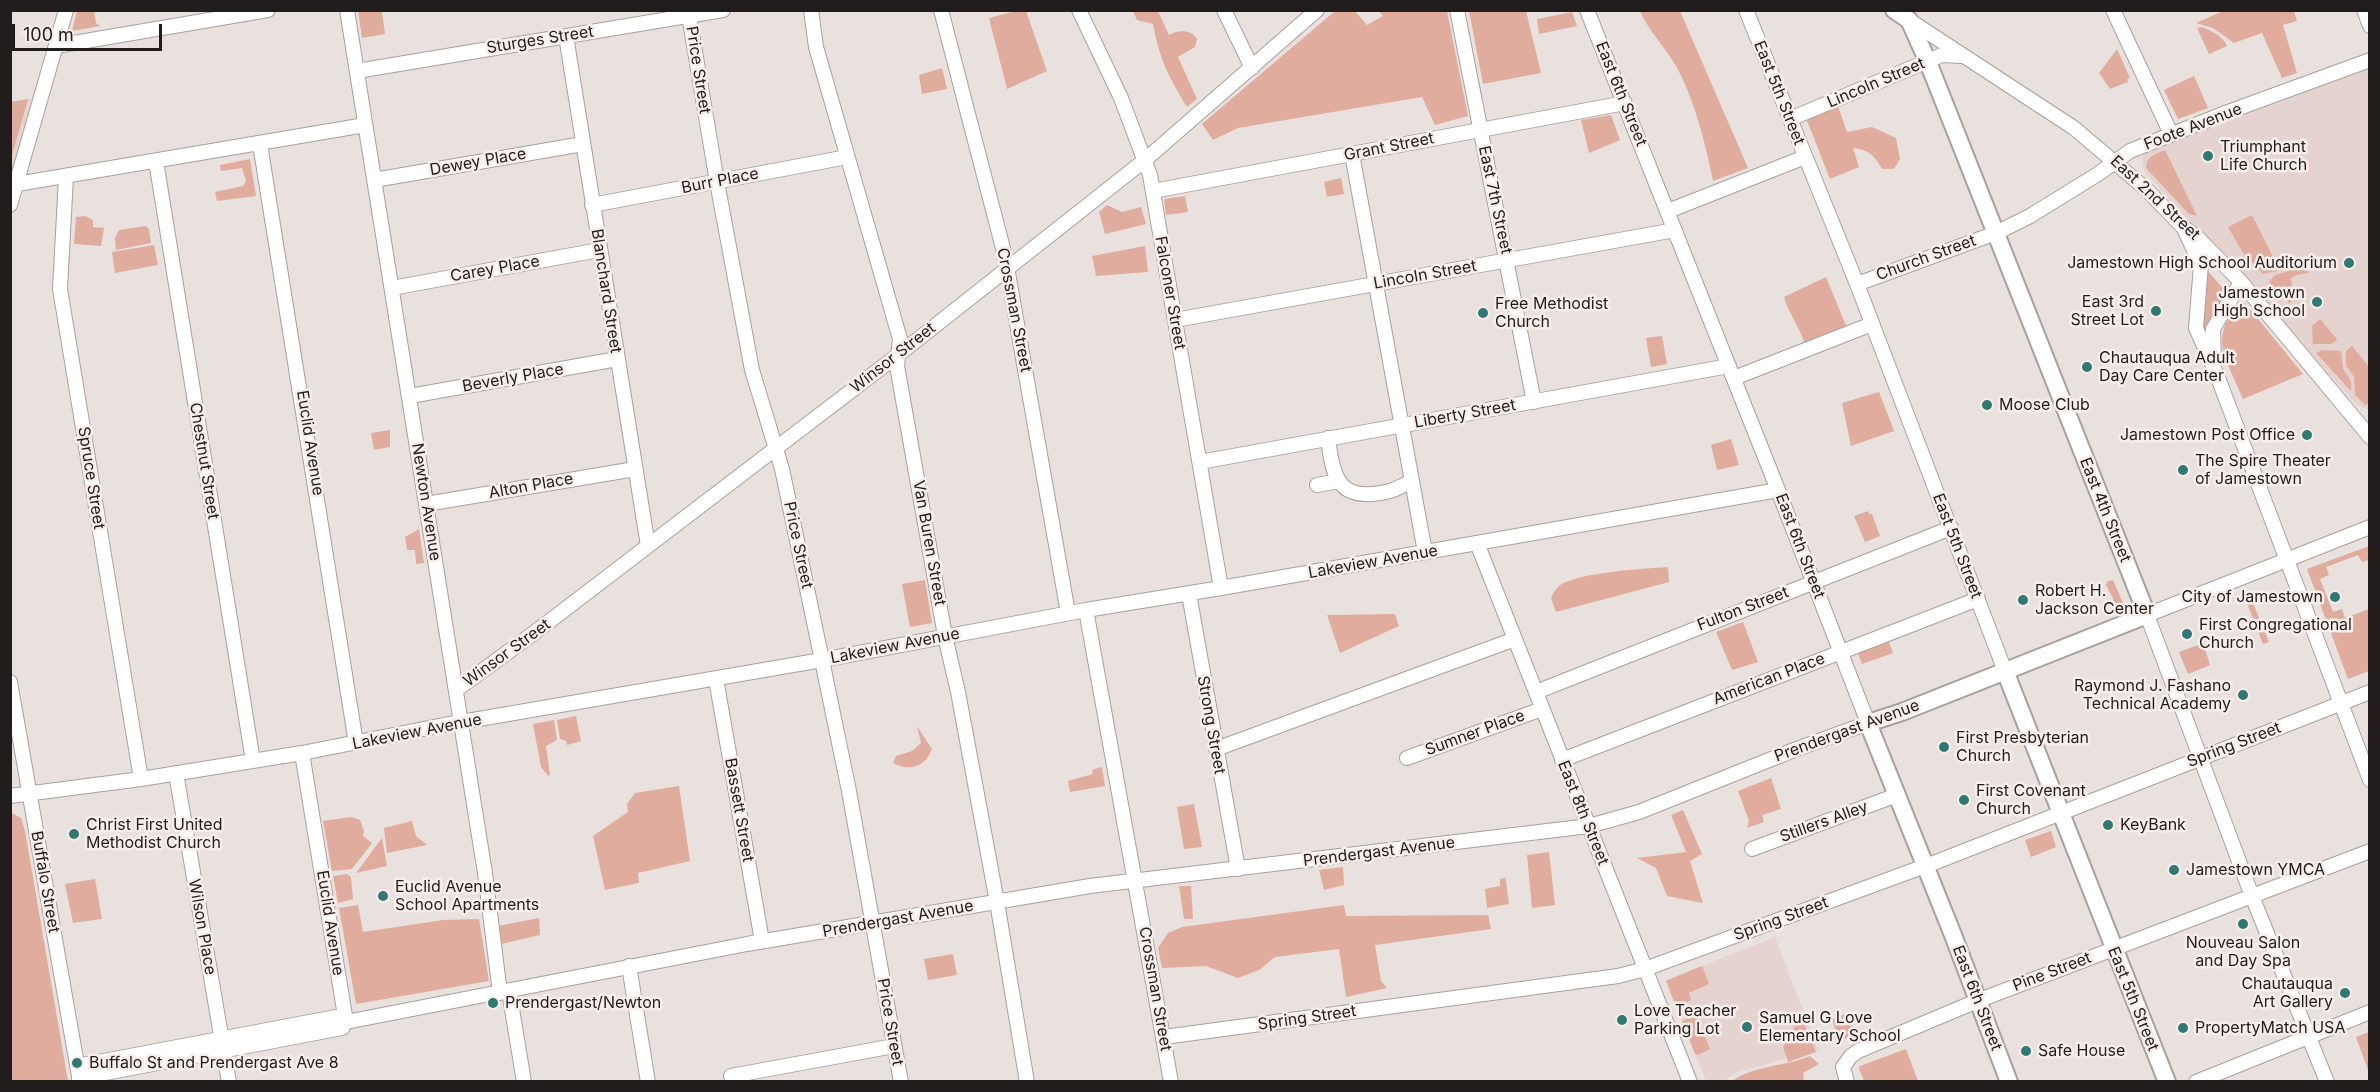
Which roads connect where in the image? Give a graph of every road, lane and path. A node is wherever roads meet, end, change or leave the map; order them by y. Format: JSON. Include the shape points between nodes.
{"nodes":[{"id":1,"x":66,"y":10,"type":"edge"},
{"id":2,"x":268,"y":10,"type":"edge"},
{"id":3,"x":347,"y":10,"type":"edge"},
{"id":4,"x":723,"y":10,"type":"edge"},
{"id":5,"x":811,"y":10,"type":"edge"},
{"id":6,"x":941,"y":10,"type":"edge"},
{"id":7,"x":1079,"y":10,"type":"edge"},
{"id":8,"x":1224,"y":10,"type":"edge"},
{"id":9,"x":1317,"y":10,"type":"edge"},
{"id":10,"x":1457,"y":10,"type":"edge"},
{"id":11,"x":1587,"y":10,"type":"edge"},
{"id":12,"x":1746,"y":10,"type":"edge"},
{"id":13,"x":1894,"y":10,"type":"edge"},
{"id":14,"x":2113,"y":10,"type":"edge"},
{"id":15,"x":2364,"y":10,"type":"edge"},
{"id":16,"x":689,"y":14,"type":"edge"},
{"id":17,"x":1909,"y":21,"type":"junction"},
{"id":18,"x":2370,"y":26,"type":"edge"},
{"id":19,"x":566,"y":36,"type":"junction"},
{"id":20,"x":56,"y":46,"type":"junction"},
{"id":21,"x":1964,"y":57,"type":"junction"},
{"id":22,"x":2370,"y":60,"type":"edge"},
{"id":23,"x":1928,"y":62,"type":"junction"},
{"id":24,"x":1252,"y":68,"type":"junction"},
{"id":25,"x":357,"y":71,"type":"junction"},
{"id":26,"x":1625,"y":103,"type":"junction"},
{"id":27,"x":1790,"y":119,"type":"junction"},
{"id":28,"x":365,"y":125,"type":"junction"},
{"id":29,"x":1480,"y":129,"type":"junction"},
{"id":30,"x":2171,"y":134,"type":"junction"},
{"id":31,"x":260,"y":144,"type":"junction"},
{"id":32,"x":582,"y":144,"type":"junction"},
{"id":33,"x":1352,"y":154,"type":"junction"},
{"id":34,"x":847,"y":157,"type":"junction"},
{"id":35,"x":1805,"y":157,"type":"junction"},
{"id":36,"x":1146,"y":160,"type":"junction"},
{"id":37,"x":156,"y":161,"type":"junction"},
{"id":38,"x":2117,"y":162,"type":"junction"},
{"id":39,"x":66,"y":177,"type":"junction"},
{"id":40,"x":374,"y":180,"type":"junction"},
{"id":41,"x":717,"y":182,"type":"junction"},
{"id":42,"x":17,"y":184,"type":"junction"},
{"id":43,"x":1153,"y":191,"type":"junction"},
{"id":44,"x":10,"y":205,"type":"edge"},
{"id":45,"x":592,"y":205,"type":"junction"},
{"id":46,"x":1668,"y":211,"type":"junction"},
{"id":47,"x":2183,"y":227,"type":"junction"},
{"id":48,"x":1675,"y":230,"type":"junction"},
{"id":49,"x":1996,"y":233,"type":"junction"},
{"id":50,"x":599,"y":250,"type":"junction"},
{"id":51,"x":1508,"y":260,"type":"junction"},
{"id":52,"x":1007,"y":269,"type":"junction"},
{"id":53,"x":2241,"y":282,"type":"junction"},
{"id":54,"x":1376,"y":284,"type":"junction"},
{"id":55,"x":1857,"y":284,"type":"junction"},
{"id":56,"x":392,"y":288,"type":"junction"},
{"id":57,"x":1175,"y":320,"type":"junction"},
{"id":58,"x":1872,"y":324,"type":"junction"},
{"id":59,"x":898,"y":355,"type":"junction"},
{"id":60,"x":617,"y":359,"type":"junction"},
{"id":61,"x":1736,"y":372,"type":"junction"},
{"id":62,"x":2217,"y":375,"type":"junction"},
{"id":63,"x":1533,"y":395,"type":"junction"},
{"id":64,"x":410,"y":396,"type":"junction"},
{"id":65,"x":2364,"y":420,"type":"edge"},
{"id":66,"x":1401,"y":425,"type":"junction"},
{"id":67,"x":2370,"y":437,"type":"edge"},
{"id":68,"x":1328,"y":438,"type":"junction"},
{"id":69,"x":776,"y":449,"type":"junction"},
{"id":70,"x":1200,"y":462,"type":"junction"},
{"id":71,"x":635,"y":469,"type":"junction"},
{"id":72,"x":1339,"y":481,"type":"junction"},
{"id":73,"x":1412,"y":482,"type":"junction"},
{"id":74,"x":1317,"y":485,"type":"dead end"},
{"id":75,"x":1779,"y":490,"type":"junction"},
{"id":76,"x":426,"y":504,"type":"junction"},
{"id":77,"x":2370,"y":527,"type":"edge"},
{"id":78,"x":1951,"y":528,"type":"junction"},
{"id":79,"x":1477,"y":543,"type":"junction"},
{"id":80,"x":648,"y":546,"type":"junction"},
{"id":81,"x":1425,"y":552,"type":"junction"},
{"id":82,"x":2286,"y":561,"type":"junction"},
{"id":83,"x":1814,"y":582,"type":"junction"},
{"id":84,"x":1221,"y":588,"type":"junction"},
{"id":85,"x":1189,"y":594,"type":"junction"},
{"id":86,"x":1977,"y":599,"type":"junction"},
{"id":87,"x":1086,"y":610,"type":"junction"},
{"id":88,"x":1068,"y":613,"type":"junction"},
{"id":89,"x":2147,"y":615,"type":"junction"},
{"id":90,"x":945,"y":636,"type":"junction"},
{"id":91,"x":1515,"y":639,"type":"junction"},
{"id":92,"x":1840,"y":651,"type":"junction"},
{"id":93,"x":822,"y":660,"type":"junction"},
{"id":94,"x":2005,"y":671,"type":"junction"},
{"id":95,"x":716,"y":679,"type":"junction"},
{"id":96,"x":10,"y":682,"type":"edge"},
{"id":97,"x":456,"y":690,"type":"junction"},
{"id":98,"x":1536,"y":692,"type":"junction"},
{"id":99,"x":2370,"y":692,"type":"edge"},
{"id":100,"x":2341,"y":703,"type":"junction"},
{"id":101,"x":1542,"y":709,"type":"junction"},
{"id":102,"x":1868,"y":723,"type":"junction"},
{"id":103,"x":462,"y":729,"type":"junction"},
{"id":104,"x":356,"y":743,"type":"junction"},
{"id":105,"x":1216,"y":749,"type":"junction"},
{"id":106,"x":302,"y":753,"type":"junction"},
{"id":107,"x":1407,"y":758,"type":"dead end"},
{"id":108,"x":2201,"y":758,"type":"junction"},
{"id":109,"x":1562,"y":760,"type":"junction"},
{"id":110,"x":253,"y":761,"type":"junction"},
{"id":111,"x":176,"y":773,"type":"junction"},
{"id":112,"x":141,"y":779,"type":"junction"},
{"id":113,"x":2370,"y":780,"type":"edge"},
{"id":114,"x":30,"y":794,"type":"junction"},
{"id":115,"x":1897,"y":795,"type":"junction"},
{"id":116,"x":10,"y":796,"type":"edge"},
{"id":117,"x":2061,"y":813,"type":"junction"},
{"id":118,"x":1589,"y":826,"type":"junction"},
{"id":119,"x":1752,"y":849,"type":"dead end"},
{"id":120,"x":2370,"y":851,"type":"edge"},
{"id":121,"x":1237,"y":862,"type":"junction"},
{"id":122,"x":1925,"y":866,"type":"junction"},
{"id":123,"x":1136,"y":880,"type":"junction"},
{"id":124,"x":2252,"y":896,"type":"junction"},
{"id":125,"x":997,"y":902,"type":"junction"},
{"id":126,"x":873,"y":924,"type":"junction"},
{"id":127,"x":762,"y":941,"type":"junction"},
{"id":128,"x":2113,"y":949,"type":"junction"},
{"id":129,"x":629,"y":966,"type":"junction"},
{"id":130,"x":1645,"y":969,"type":"junction"},
{"id":131,"x":504,"y":992,"type":"junction"},
{"id":132,"x":1977,"y":1001,"type":"junction"},
{"id":133,"x":2370,"y":1012,"type":"edge"},
{"id":134,"x":346,"y":1022,"type":"junction"},
{"id":135,"x":2308,"y":1035,"type":"junction"},
{"id":136,"x":1164,"y":1037,"type":"junction"},
{"id":137,"x":222,"y":1045,"type":"junction"},
{"id":138,"x":894,"y":1046,"type":"junction"},
{"id":139,"x":776,"y":1067,"type":"junction"},
{"id":140,"x":79,"y":1075,"type":"edge"},
{"id":141,"x":731,"y":1076,"type":"dead end"},
{"id":142,"x":229,"y":1082,"type":"edge"},
{"id":143,"x":524,"y":1082,"type":"edge"},
{"id":144,"x":648,"y":1082,"type":"edge"},
{"id":145,"x":778,"y":1082,"type":"edge"},
{"id":146,"x":901,"y":1082,"type":"edge"},
{"id":147,"x":1027,"y":1082,"type":"edge"},
{"id":148,"x":1171,"y":1082,"type":"edge"},
{"id":149,"x":1690,"y":1082,"type":"edge"},
{"id":150,"x":1847,"y":1082,"type":"edge"},
{"id":151,"x":2009,"y":1082,"type":"edge"},
{"id":152,"x":2167,"y":1082,"type":"edge"},
{"id":153,"x":2196,"y":1082,"type":"edge"},
{"id":154,"x":2327,"y":1082,"type":"edge"}],
"edges":[{"from":1,"to":20,"type":"street"},
{"from":2,"to":20,"type":"street"},
{"from":3,"to":25,"type":"street","name":"Newton Avenue"},
{"from":4,"to":16,"type":"street","name":"Sturges Street"},
{"from":5,"to":34,"type":"street","name":"Van Buren Street","via":[[816,47]]},
{"from":6,"to":52,"type":"street","name":"Crossman Street"},
{"from":7,"to":36,"type":"street","name":"Falconer Street"},
{"from":8,"to":24,"type":"street"},
{"from":9,"to":24,"type":"street","name":"Winsor Street"},
{"from":10,"to":29,"type":"street","name":"East 7th Street"},
{"from":11,"to":26,"type":"street","name":"East 6th Street"},
{"from":12,"to":27,"type":"street","name":"East 5th Street"},
{"from":13,"to":17,"type":"main road","name":"East 2nd Street"},
{"from":14,"to":30,"type":"street"},
{"from":15,"to":18,"type":"street"},
{"from":16,"to":19,"type":"street","name":"Sturges Street"},
{"from":16,"to":41,"type":"street","name":"Price Street"},
{"from":17,"to":21,"type":"street","name":"East 2nd Street"},
{"from":17,"to":23,"type":"main road","name":"East 4th Street"},
{"from":19,"to":25,"type":"street","name":"Sturges Street"},
{"from":19,"to":32,"type":"street","name":"Blanchard Street"},
{"from":20,"to":42,"type":"street"},
{"from":21,"to":23,"type":"street","name":"Lincoln Street","via":[[1942,55]]},
{"from":21,"to":38,"type":"street","name":"East 2nd Street","via":[[2072,127]]},
{"from":22,"to":30,"type":"street","name":"Foote Avenue"},
{"from":23,"to":27,"type":"street","name":"Lincoln Street"},
{"from":23,"to":49,"type":"main road","name":"East 4th Street"},
{"from":24,"to":36,"type":"street","name":"Winsor Street"},
{"from":25,"to":28,"type":"street","name":"Newton Avenue"},
{"from":26,"to":29,"type":"street","name":"Grant Street"},
{"from":26,"to":46,"type":"street","name":"East 6th Street"},
{"from":27,"to":35,"type":"street","name":"East 5th Street"},
{"from":28,"to":31,"type":"street"},
{"from":28,"to":40,"type":"street","name":"Newton Avenue"},
{"from":29,"to":33,"type":"street","name":"Grant Street"},
{"from":29,"to":51,"type":"street","name":"East 7th Street"},
{"from":30,"to":38,"type":"street","name":"Foote Avenue","via":[[2130,151]]},
{"from":31,"to":37,"type":"street"},
{"from":31,"to":104,"type":"street","name":"Euclid Avenue"},
{"from":32,"to":40,"type":"street","name":"Dewey Place"},
{"from":32,"to":45,"type":"street","name":"Blanchard Street"},
{"from":33,"to":43,"type":"street","name":"Grant Street"},
{"from":33,"to":54,"type":"street"},
{"from":34,"to":41,"type":"street","name":"Burr Place"},
{"from":34,"to":59,"type":"street","name":"Van Buren Street","via":[[900,339]]},
{"from":35,"to":46,"type":"street"},
{"from":35,"to":55,"type":"street","name":"East 5th Street"},
{"from":36,"to":43,"type":"street","name":"Falconer Street"},
{"from":36,"to":52,"type":"street","name":"Winsor Street"},
{"from":37,"to":39,"type":"street"},
{"from":37,"to":110,"type":"street","name":"Chestnut Street"},
{"from":38,"to":47,"type":"street","name":"East 2nd Street"},
{"from":38,"to":49,"type":"street","name":"Foote Avenue"},
{"from":39,"to":42,"type":"street"},
{"from":39,"to":112,"type":"street","name":"Spruce Street","via":[[60,289]]},
{"from":40,"to":56,"type":"street","name":"Newton Avenue"},
{"from":41,"to":45,"type":"street","name":"Burr Place"},
{"from":41,"to":69,"type":"street","name":"Price Street","via":[[752,370]]},
{"from":42,"to":44,"type":"street"},
{"from":43,"to":57,"type":"street","name":"Falconer Street"},
{"from":45,"to":50,"type":"street","name":"Blanchard Street"},
{"from":46,"to":48,"type":"street","name":"East 6th Street"},
{"from":47,"to":53,"type":"street","name":"East 2nd Street","via":[[2198,237]]},
{"from":47,"to":62,"type":"street","via":[[2201,265],[2196,328]]},
{"from":48,"to":51,"type":"street","name":"Lincoln Street"},
{"from":48,"to":61,"type":"street","name":"East 6th Street"},
{"from":49,"to":55,"type":"street","name":"Church Street"},
{"from":49,"to":89,"type":"main road","name":"East 4th Street"},
{"from":50,"to":56,"type":"street","name":"Carey Place"},
{"from":50,"to":60,"type":"street","name":"Blanchard Street"},
{"from":51,"to":54,"type":"street","name":"Lincoln Street"},
{"from":51,"to":63,"type":"street","name":"East 7th Street"},
{"from":52,"to":59,"type":"street","name":"Winsor Street"},
{"from":52,"to":88,"type":"street","name":"Crossman Street"},
{"from":53,"to":62,"type":"street","via":[[2213,329]]},
{"from":53,"to":65,"type":"street","name":"East 2nd Street"},
{"from":54,"to":57,"type":"street","name":"Lincoln Street"},
{"from":54,"to":66,"type":"street"},
{"from":55,"to":58,"type":"street","name":"East 5th Street"},
{"from":56,"to":64,"type":"street","name":"Newton Avenue"},
{"from":57,"to":70,"type":"street","name":"Falconer Street"},
{"from":58,"to":61,"type":"street","name":"Liberty Street"},
{"from":58,"to":78,"type":"street","name":"East 5th Street"},
{"from":59,"to":69,"type":"street","name":"Winsor Street"},
{"from":59,"to":90,"type":"street","name":"Van Buren Street"},
{"from":60,"to":64,"type":"street","name":"Beverly Place"},
{"from":60,"to":71,"type":"street","name":"Blanchard Street"},
{"from":61,"to":63,"type":"street","name":"Liberty Street"},
{"from":61,"to":75,"type":"street","name":"East 6th Street"},
{"from":62,"to":82,"type":"street"},
{"from":63,"to":66,"type":"street","name":"Liberty Street"},
{"from":64,"to":76,"type":"street","name":"Newton Avenue"},
{"from":65,"to":67,"type":"street","name":"East 2nd Street"},
{"from":66,"to":68,"type":"street","name":"Liberty Street"},
{"from":66,"to":73,"type":"street"},
{"from":68,"to":70,"type":"street","name":"Liberty Street"},
{"from":68,"to":72,"type":"street"},
{"from":69,"to":80,"type":"street","name":"Winsor Street"},
{"from":69,"to":93,"type":"street","name":"Price Street"},
{"from":70,"to":84,"type":"street","name":"Falconer Street"},
{"from":71,"to":76,"type":"street","name":"Alton Place"},
{"from":71,"to":80,"type":"street","name":"Blanchard Street"},
{"from":72,"to":73,"type":"street","via":[[1351,493],[1361,495],[1391,491]]},
{"from":72,"to":74,"type":"street"},
{"from":73,"to":81,"type":"street"},
{"from":75,"to":79,"type":"street","name":"Lakeview Avenue"},
{"from":75,"to":83,"type":"street","name":"East 6th Street"},
{"from":76,"to":97,"type":"street","name":"Newton Avenue"},
{"from":77,"to":82,"type":"street","name":"Prendergast Avenue"},
{"from":78,"to":83,"type":"street","name":"Fulton Street"},
{"from":78,"to":86,"type":"street","name":"East 5th Street"},
{"from":79,"to":81,"type":"street","name":"Lakeview Avenue"},
{"from":79,"to":91,"type":"street","name":"East 8th Street"},
{"from":80,"to":97,"type":"street","name":"Winsor Street"},
{"from":81,"to":84,"type":"street","name":"Lakeview Avenue"},
{"from":82,"to":89,"type":"street","name":"Prendergast Avenue"},
{"from":82,"to":100,"type":"street"},
{"from":83,"to":92,"type":"street","name":"East 6th Street"},
{"from":83,"to":98,"type":"street","name":"Fulton Street"},
{"from":84,"to":85,"type":"street","name":"Lakeview Avenue"},
{"from":85,"to":87,"type":"street","name":"Lakeview Avenue"},
{"from":85,"to":105,"type":"street","name":"Strong Street"},
{"from":86,"to":92,"type":"street","name":"American Place"},
{"from":86,"to":94,"type":"street","name":"East 5th Street"},
{"from":87,"to":88,"type":"street","name":"Lakeview Avenue"},
{"from":87,"to":123,"type":"street","name":"Crossman Street"},
{"from":88,"to":90,"type":"street","name":"Lakeview Avenue"},
{"from":89,"to":94,"type":"main road","name":"Prendergast Avenue"},
{"from":89,"to":108,"type":"street","name":"East 4th Street"},
{"from":90,"to":93,"type":"street","name":"Lakeview Avenue"},
{"from":90,"to":125,"type":"street","name":"Van Buren Street"},
{"from":91,"to":98,"type":"street","name":"East 8th Street"},
{"from":91,"to":105,"type":"street"},
{"from":92,"to":102,"type":"street","name":"East 6th Street"},
{"from":92,"to":109,"type":"street","name":"American Place"},
{"from":93,"to":95,"type":"street","name":"Lakeview Avenue"},
{"from":93,"to":126,"type":"street","name":"Price Street"},
{"from":94,"to":102,"type":"main road","name":"Prendergast Avenue"},
{"from":94,"to":117,"type":"main road","name":"East 5th Street"},
{"from":95,"to":103,"type":"street","name":"Lakeview Avenue"},
{"from":95,"to":127,"type":"street","name":"Bassett Street"},
{"from":96,"to":114,"type":"street","name":"Buffalo Street"},
{"from":97,"to":103,"type":"street","name":"Newton Avenue"},
{"from":98,"to":101,"type":"street","name":"East 8th Street"},
{"from":99,"to":100,"type":"street","name":"Spring Street"},
{"from":100,"to":108,"type":"street","name":"Spring Street"},
{"from":100,"to":113,"type":"street"},
{"from":101,"to":107,"type":"street","name":"Sumner Place"},
{"from":101,"to":109,"type":"street","name":"East 8th Street"},
{"from":102,"to":115,"type":"main road","name":"East 6th Street"},
{"from":102,"to":118,"type":"street","name":"Prendergast Avenue","via":[[1639,812]]},
{"from":103,"to":104,"type":"street","name":"Lakeview Avenue"},
{"from":103,"to":131,"type":"street","name":"Newton Avenue","via":[[489,923]]},
{"from":104,"to":106,"type":"street","name":"Lakeview Avenue"},
{"from":105,"to":121,"type":"street","name":"Strong Street"},
{"from":106,"to":110,"type":"street","name":"Lakeview Avenue"},
{"from":106,"to":134,"type":"street","name":"Euclid Avenue"},
{"from":108,"to":117,"type":"street","name":"Spring Street"},
{"from":108,"to":124,"type":"street","name":"East 4th Street"},
{"from":109,"to":118,"type":"street","name":"East 8th Street"},
{"from":110,"to":111,"type":"street","name":"Lakeview Avenue"},
{"from":111,"to":112,"type":"street","name":"Lakeview Avenue"},
{"from":111,"to":137,"type":"street","name":"Wilson Place"},
{"from":112,"to":114,"type":"street","name":"Lakeview Avenue"},
{"from":114,"to":116,"type":"street","name":"Lakeview Avenue"},
{"from":114,"to":140,"type":"street","name":"Buffalo Street"},
{"from":115,"to":119,"type":"street","name":"Stillers Alley"},
{"from":115,"to":122,"type":"main road","name":"East 6th Street"},
{"from":117,"to":122,"type":"street","name":"Spring Street"},
{"from":117,"to":128,"type":"main road","name":"East 5th Street"},
{"from":118,"to":121,"type":"street","name":"Prendergast Avenue"},
{"from":118,"to":130,"type":"street","name":"East 8th Street"},
{"from":120,"to":124,"type":"street","name":"Pine Street"},
{"from":121,"to":123,"type":"street","name":"Prendergast Avenue"},
{"from":122,"to":130,"type":"street","name":"Spring Street"},
{"from":122,"to":132,"type":"main road","name":"East 6th Street"},
{"from":123,"to":125,"type":"street","name":"Prendergast Avenue"},
{"from":123,"to":136,"type":"street","name":"Crossman Street"},
{"from":124,"to":128,"type":"street","name":"Pine Street"},
{"from":124,"to":135,"type":"street","name":"East 4th Street"},
{"from":125,"to":126,"type":"street","name":"Prendergast Avenue"},
{"from":125,"to":147,"type":"street","name":"Van Buren Street"},
{"from":126,"to":127,"type":"street","name":"Prendergast Avenue"},
{"from":126,"to":138,"type":"street","name":"Price Street"},
{"from":127,"to":129,"type":"street","name":"Prendergast Avenue"},
{"from":128,"to":132,"type":"street","name":"Pine Street"},
{"from":128,"to":152,"type":"main road","name":"East 5th Street"},
{"from":129,"to":131,"type":"street","name":"Prendergast Avenue"},
{"from":129,"to":144,"type":"street"},
{"from":130,"to":136,"type":"street","name":"Spring Street","via":[[1618,976]]},
{"from":130,"to":149,"type":"street","name":"East 8th Street"},
{"from":131,"to":134,"type":"street","name":"Prendergast Avenue"},
{"from":131,"to":143,"type":"street","name":"Newton Avenue"},
{"from":132,"to":150,"type":"street","name":"Pine Street","via":[[1858,1051],[1843,1067]]},
{"from":132,"to":151,"type":"main road","name":"East 6th Street"},
{"from":133,"to":135,"type":"street"},
{"from":134,"to":137,"type":"street","name":"Prendergast Avenue","via":[[336,1017]]},
{"from":135,"to":153,"type":"street"},
{"from":135,"to":154,"type":"street","name":"East 4th Street"},
{"from":136,"to":148,"type":"street","name":"Crossman Street"},
{"from":137,"to":140,"type":"street","name":"Prendergast Avenue"},
{"from":137,"to":142,"type":"street","name":"Wilson Place"},
{"from":138,"to":139,"type":"street"},
{"from":138,"to":146,"type":"street","name":"Price Street"},
{"from":139,"to":141,"type":"street"},
{"from":139,"to":145,"type":"street"}]}
